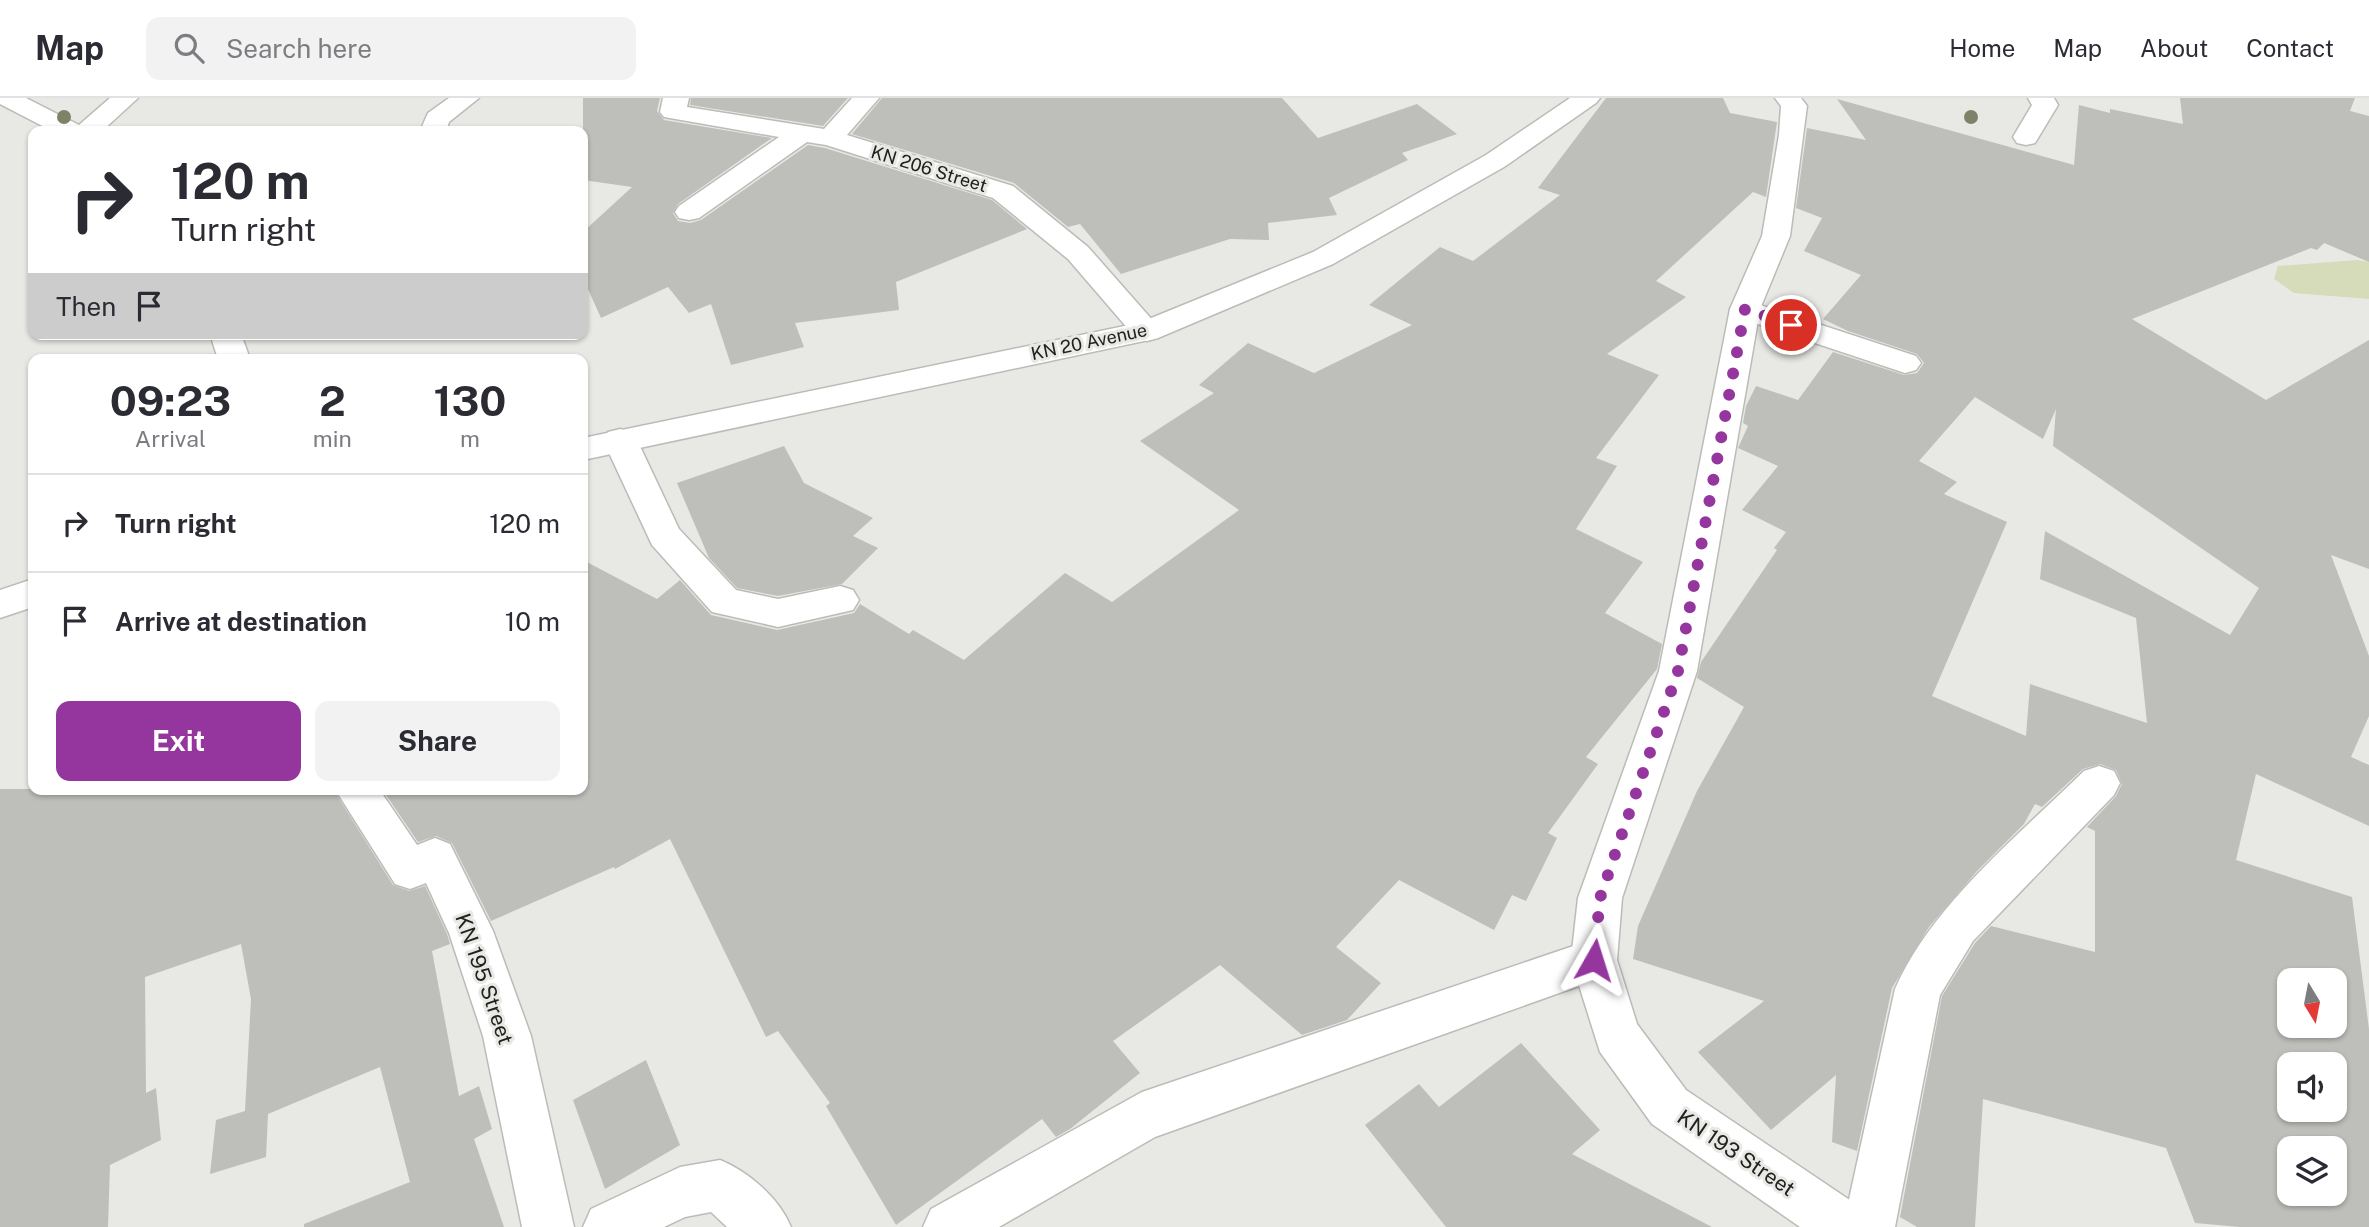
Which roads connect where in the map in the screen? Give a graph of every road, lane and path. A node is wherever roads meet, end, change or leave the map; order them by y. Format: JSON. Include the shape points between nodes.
{"nodes":[{"id":1,"x":7,"y":98,"type":"edge"},
{"id":2,"x":125,"y":98,"type":"edge"},
{"id":3,"x":466,"y":98,"type":"edge"},
{"id":4,"x":676,"y":98,"type":"edge"},
{"id":5,"x":866,"y":98,"type":"edge"},
{"id":6,"x":1587,"y":98,"type":"edge"},
{"id":7,"x":1788,"y":98,"type":"edge"},
{"id":8,"x":2041,"y":98,"type":"edge"},
{"id":9,"x":61,"y":126,"type":"edge"},
{"id":10,"x":93,"y":126,"type":"edge"},
{"id":11,"x":435,"y":126,"type":"edge"},
{"id":12,"x":800,"y":135,"type":"junction"},
{"id":13,"x":2026,"y":137,"type":"dead end"},
{"id":14,"x":830,"y":138,"type":"junction"},
{"id":15,"x":688,"y":212,"type":"dead end"},
{"id":16,"x":1745,"y":309,"type":"junction"},
{"id":17,"x":1147,"y":331,"type":"junction"},
{"id":18,"x":1905,"y":363,"type":"dead end"},
{"id":19,"x":620,"y":440,"type":"junction"},
{"id":20,"x":588,"y":448,"type":"edge"},
{"id":21,"x":28,"y":595,"type":"edge"},
{"id":22,"x":840,"y":600,"type":"dead end"},
{"id":23,"x":0,"y":604,"type":"edge"},
{"id":24,"x":2099,"y":783,"type":"dead end"},
{"id":25,"x":360,"y":795,"type":"edge"},
{"id":26,"x":1594,"y":960,"type":"junction"},
{"id":27,"x":548,"y":1227,"type":"edge"},
{"id":28,"x":610,"y":1227,"type":"edge"},
{"id":29,"x":765,"y":1227,"type":"edge"},
{"id":30,"x":949,"y":1227,"type":"edge"},
{"id":31,"x":1845,"y":1227,"type":"edge"},
{"id":32,"x":1869,"y":1227,"type":"edge"}],
"edges":[{"from":1,"to":9,"type":"street"},
{"from":2,"to":10,"type":"street"},
{"from":3,"to":11,"type":"street","via":[[437,118]]},
{"from":4,"to":12,"type":"street","name":"KN 206 Street","via":[[673,112]]},
{"from":5,"to":14,"type":"street"},
{"from":6,"to":17,"type":"street","name":"KN 20 Avenue","via":[[1496,161],[1323,258]]},
{"from":7,"to":16,"type":"street","name":"KN 193 Street","via":[[1794,106],[1792,135],[1776,236]]},
{"from":8,"to":13,"type":"street","via":[[2045,105]]},
{"from":12,"to":14,"type":"street","name":"KN 206 Street"},
{"from":12,"to":15,"type":"street"},
{"from":14,"to":17,"type":"street","name":"KN 206 Street","via":[[1003,192],[1078,253]]},
{"from":16,"to":18,"type":"street"},
{"from":16,"to":26,"type":"street","name":"KN 193 Street","via":[[1678,671],[1600,898]]},
{"from":17,"to":19,"type":"street","name":"KN 20 Avenue"},
{"from":19,"to":20,"type":"street","name":"KN 20 Avenue"},
{"from":19,"to":22,"type":"street","via":[[665,536],[724,602],[778,613]]},
{"from":21,"to":23,"type":"street"},
{"from":24,"to":32,"type":"street","via":[[1957,927],[1918,989]]},
{"from":25,"to":27,"type":"street","name":"KN 195 Street","via":[[410,870],[435,857],[471,931],[507,1036]]},
{"from":26,"to":30,"type":"street","via":[[1142,1117]]},
{"from":26,"to":31,"type":"street","name":"KN 193 Street","via":[[1618,1036],[1669,1107]]},
{"from":28,"to":29,"type":"street","via":[[680,1192],[720,1185]]}]}
